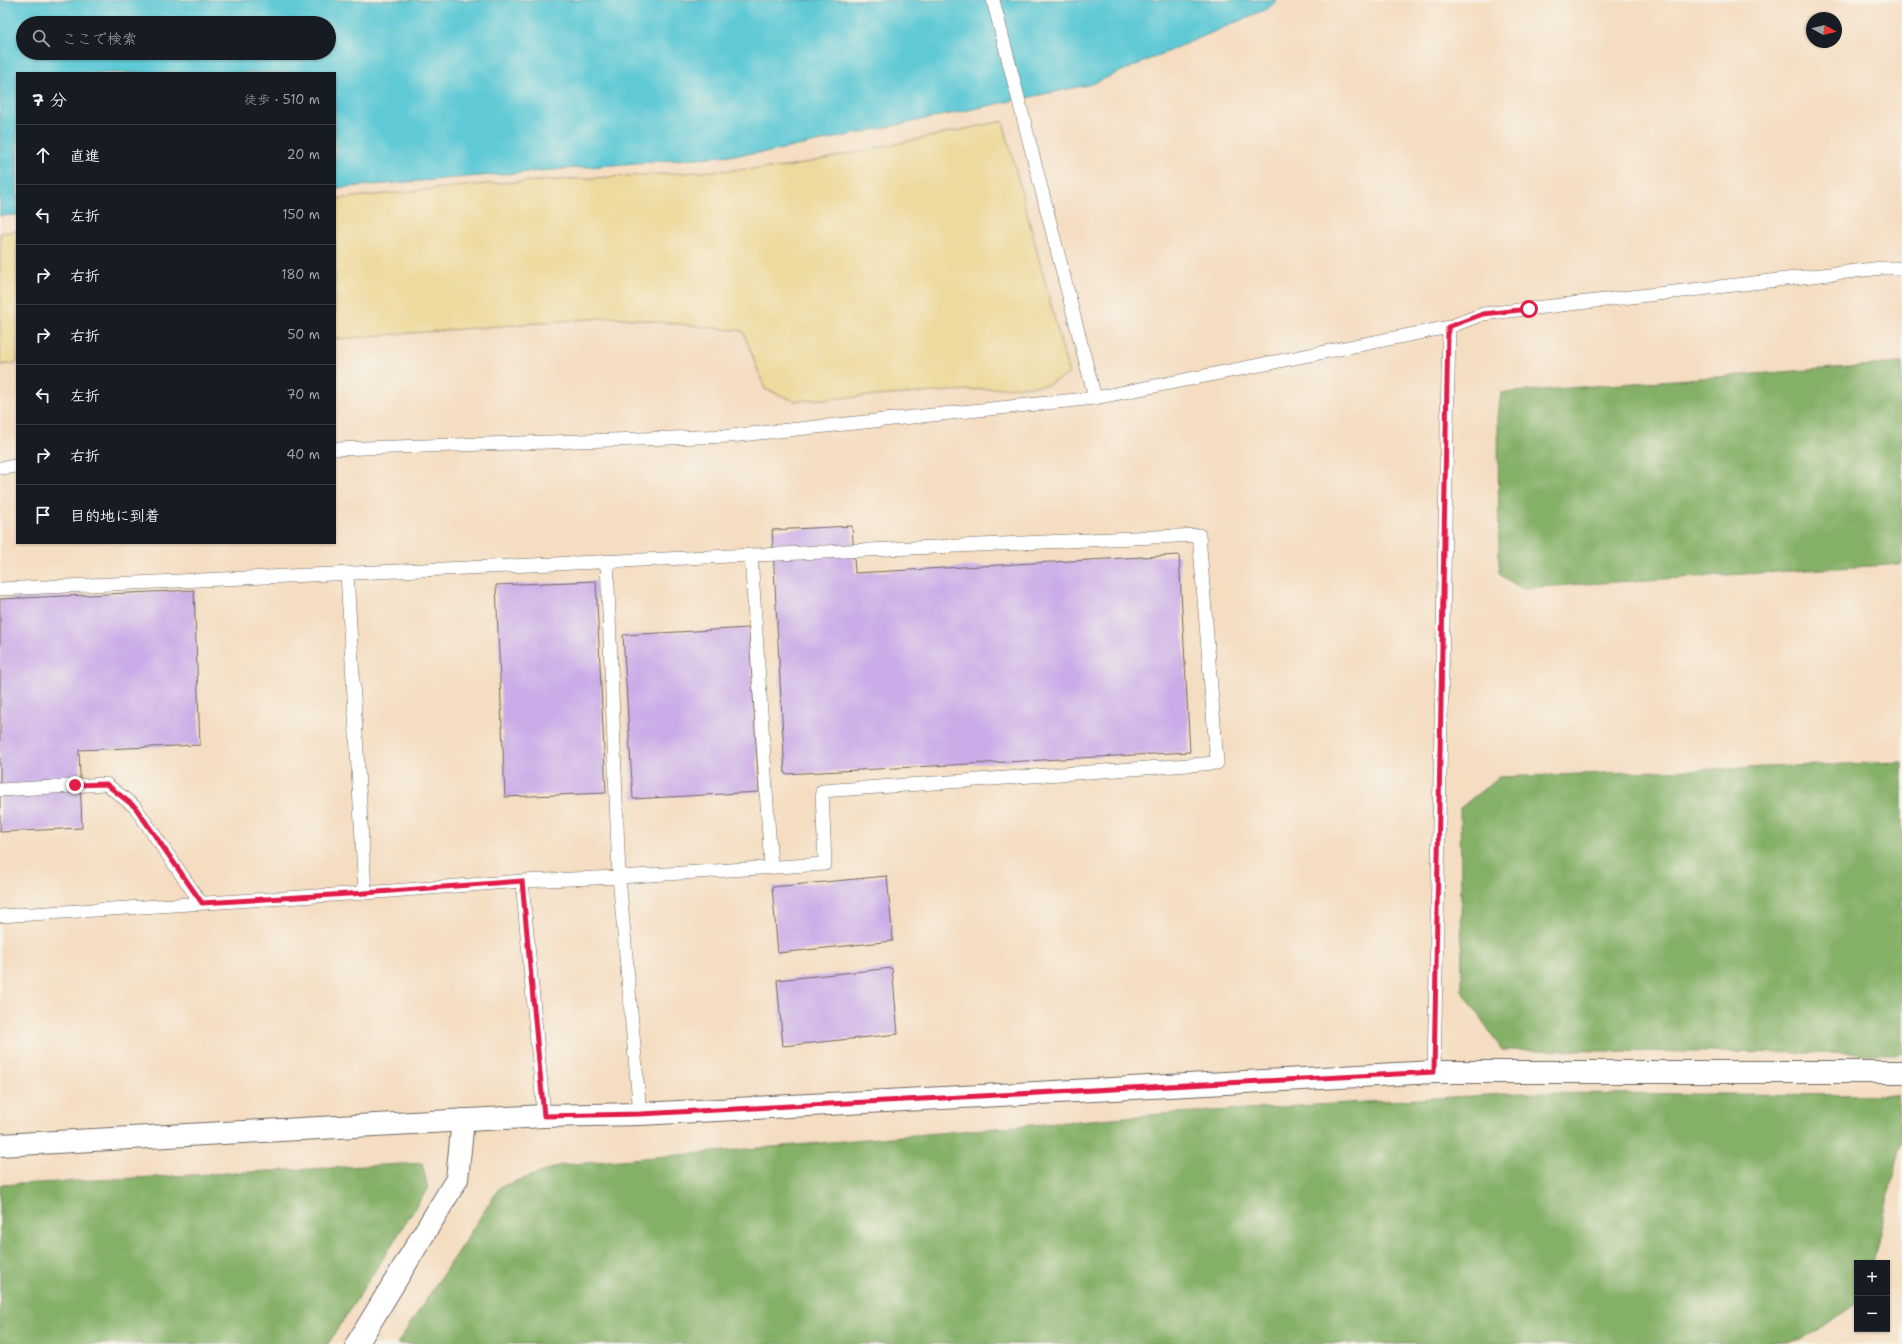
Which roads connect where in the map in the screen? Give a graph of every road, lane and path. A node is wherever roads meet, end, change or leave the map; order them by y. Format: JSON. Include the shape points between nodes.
{"nodes":[{"id":1,"x":993,"y":0,"type":"edge"},
{"id":2,"x":1902,"y":268,"type":"edge"},
{"id":3,"x":1448,"y":327,"type":"junction"},
{"id":4,"x":1095,"y":398,"type":"junction"},
{"id":5,"x":336,"y":449,"type":"edge"},
{"id":6,"x":16,"y":466,"type":"edge"},
{"id":7,"x":0,"y":468,"type":"edge"},
{"id":8,"x":751,"y":555,"type":"junction"},
{"id":9,"x":607,"y":561,"type":"junction"},
{"id":10,"x":347,"y":573,"type":"junction"},
{"id":11,"x":0,"y":589,"type":"edge"},
{"id":12,"x":0,"y":790,"type":"edge"},
{"id":13,"x":771,"y":867,"type":"junction"},
{"id":14,"x":619,"y":877,"type":"junction"},
{"id":15,"x":522,"y":881,"type":"junction"},
{"id":16,"x":365,"y":893,"type":"junction"},
{"id":17,"x":202,"y":903,"type":"junction"},
{"id":18,"x":0,"y":916,"type":"edge"},
{"id":19,"x":1434,"y":1072,"type":"junction"},
{"id":20,"x":1902,"y":1072,"type":"edge"},
{"id":21,"x":640,"y":1114,"type":"junction"},
{"id":22,"x":544,"y":1116,"type":"junction"},
{"id":23,"x":463,"y":1120,"type":"junction"},
{"id":24,"x":0,"y":1145,"type":"edge"},
{"id":25,"x":357,"y":1344,"type":"edge"}],
"edges":[{"from":1,"to":4,"type":"lane"},
{"from":2,"to":3,"type":"lane","via":[[1882,268],[1483,314]]},
{"from":3,"to":4,"type":"lane"},
{"from":3,"to":19,"type":"lane"},
{"from":4,"to":5,"type":"lane","via":[[731,436]]},
{"from":6,"to":7,"type":"lane"},
{"from":8,"to":9,"type":"lane"},
{"from":8,"to":13,"type":"lane"},
{"from":8,"to":13,"type":"lane","via":[[1199,535],[1217,763],[822,792],[825,864]]},
{"from":9,"to":10,"type":"lane"},
{"from":9,"to":14,"type":"lane"},
{"from":10,"to":11,"type":"lane"},
{"from":10,"to":16,"type":"lane"},
{"from":12,"to":17,"type":"lane","via":[[106,784],[135,807]]},
{"from":13,"to":14,"type":"lane"},
{"from":14,"to":15,"type":"lane"},
{"from":14,"to":21,"type":"lane"},
{"from":15,"to":16,"type":"lane"},
{"from":15,"to":22,"type":"lane"},
{"from":16,"to":17,"type":"lane"},
{"from":17,"to":18,"type":"lane"},
{"from":19,"to":20,"type":"street"},
{"from":19,"to":21,"type":"street"},
{"from":21,"to":22,"type":"street"},
{"from":22,"to":23,"type":"street"},
{"from":23,"to":24,"type":"street"},
{"from":23,"to":25,"type":"street","via":[[457,1179]]}]}
